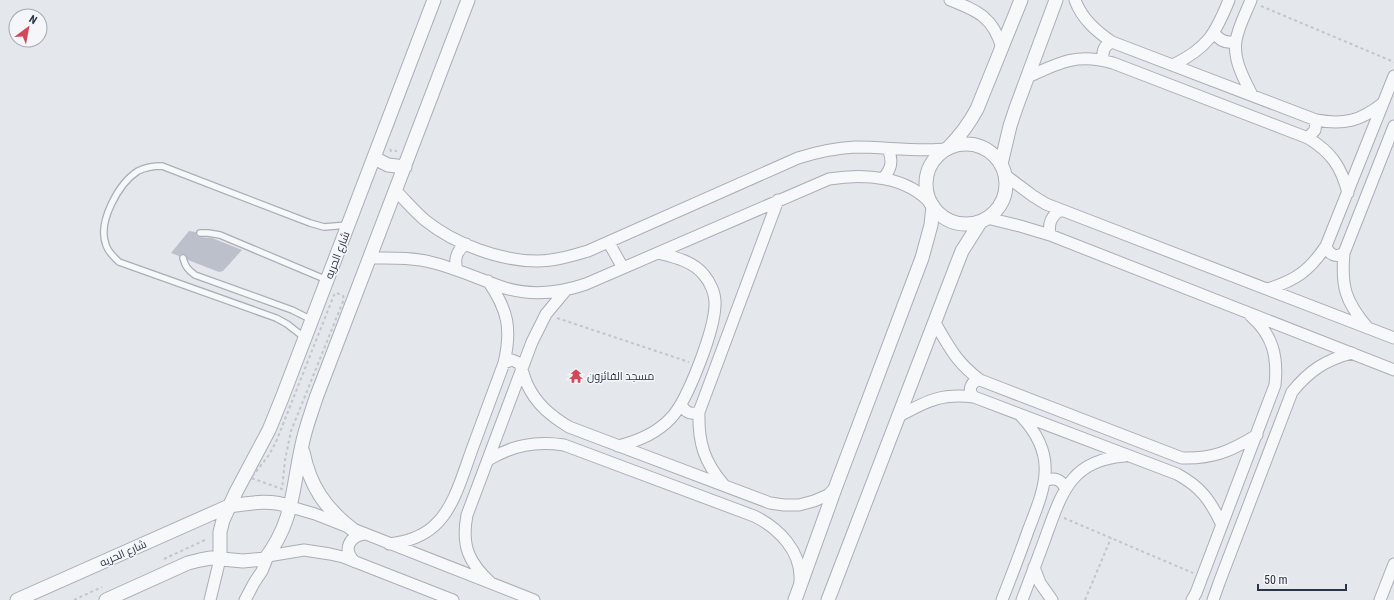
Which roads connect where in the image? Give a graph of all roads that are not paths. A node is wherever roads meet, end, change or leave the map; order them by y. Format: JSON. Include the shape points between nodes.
{"nodes":[{"id":1,"x":434,"y":0,"type":"edge"},
{"id":2,"x":468,"y":0,"type":"edge"},
{"id":3,"x":950,"y":0,"type":"edge"},
{"id":4,"x":1021,"y":0,"type":"edge"},
{"id":5,"x":1056,"y":0,"type":"edge"},
{"id":6,"x":1075,"y":0,"type":"edge"},
{"id":7,"x":1229,"y":0,"type":"edge"},
{"id":8,"x":1251,"y":1,"type":"edge"},
{"id":9,"x":965,"y":2,"type":"edge"},
{"id":10,"x":1214,"y":33,"type":"junction"},
{"id":11,"x":1112,"y":42,"type":"junction"},
{"id":12,"x":1236,"y":42,"type":"junction"},
{"id":13,"x":1002,"y":48,"type":"junction"},
{"id":14,"x":1103,"y":60,"type":"junction"},
{"id":15,"x":1173,"y":65,"type":"junction"},
{"id":16,"x":1394,"y":76,"type":"edge"},
{"id":17,"x":1028,"y":77,"type":"junction"},
{"id":18,"x":1252,"y":95,"type":"junction"},
{"id":19,"x":1383,"y":103,"type":"junction"},
{"id":20,"x":1316,"y":120,"type":"junction"},
{"id":21,"x":1394,"y":126,"type":"edge"},
{"id":22,"x":1308,"y":138,"type":"junction"},
{"id":23,"x":948,"y":148,"type":"junction"},
{"id":24,"x":888,"y":149,"type":"junction"},
{"id":25,"x":374,"y":158,"type":"junction"},
{"id":26,"x":405,"y":167,"type":"junction"},
{"id":27,"x":1003,"y":170,"type":"junction"},
{"id":28,"x":883,"y":178,"type":"junction"},
{"id":29,"x":396,"y":191,"type":"junction"},
{"id":30,"x":1348,"y":193,"type":"junction"},
{"id":31,"x":778,"y":200,"type":"junction"},
{"id":32,"x":933,"y":206,"type":"junction"},
{"id":33,"x":1061,"y":210,"type":"junction"},
{"id":34,"x":984,"y":220,"type":"junction"},
{"id":35,"x":348,"y":225,"type":"junction"},
{"id":36,"x":200,"y":233,"type":"dead end"},
{"id":37,"x":1050,"y":235,"type":"junction"},
{"id":38,"x":609,"y":243,"type":"junction"},
{"id":39,"x":466,"y":244,"type":"junction"},
{"id":40,"x":1326,"y":246,"type":"junction"},
{"id":41,"x":658,"y":253,"type":"junction"},
{"id":42,"x":1344,"y":253,"type":"junction"},
{"id":43,"x":183,"y":258,"type":"dead end"},
{"id":44,"x":370,"y":258,"type":"junction"},
{"id":45,"x":622,"y":268,"type":"junction"},
{"id":46,"x":457,"y":270,"type":"junction"},
{"id":47,"x":327,"y":280,"type":"junction"},
{"id":48,"x":488,"y":281,"type":"junction"},
{"id":49,"x":1268,"y":289,"type":"junction"},
{"id":50,"x":566,"y":290,"type":"junction"},
{"id":51,"x":1246,"y":312,"type":"junction"},
{"id":52,"x":312,"y":320,"type":"junction"},
{"id":53,"x":935,"y":323,"type":"junction"},
{"id":54,"x":1369,"y":328,"type":"junction"},
{"id":55,"x":305,"y":338,"type":"junction"},
{"id":56,"x":1394,"y":338,"type":"edge"},
{"id":57,"x":1352,"y":353,"type":"junction"},
{"id":58,"x":504,"y":363,"type":"junction"},
{"id":59,"x":522,"y":369,"type":"junction"},
{"id":60,"x":1394,"y":370,"type":"edge"},
{"id":61,"x":980,"y":380,"type":"junction"},
{"id":62,"x":1275,"y":385,"type":"junction"},
{"id":63,"x":1292,"y":392,"type":"junction"},
{"id":64,"x":974,"y":397,"type":"junction"},
{"id":65,"x":681,"y":406,"type":"junction"},
{"id":66,"x":700,"y":412,"type":"junction"},
{"id":67,"x":1019,"y":414,"type":"junction"},
{"id":68,"x":899,"y":416,"type":"junction"},
{"id":69,"x":569,"y":427,"type":"junction"},
{"id":70,"x":1257,"y":434,"type":"junction"},
{"id":71,"x":564,"y":445,"type":"junction"},
{"id":72,"x":618,"y":446,"type":"junction"},
{"id":73,"x":302,"y":447,"type":"junction"},
{"id":74,"x":1129,"y":456,"type":"junction"},
{"id":75,"x":1182,"y":458,"type":"junction"},
{"id":76,"x":488,"y":460,"type":"junction"},
{"id":77,"x":463,"y":473,"type":"junction"},
{"id":78,"x":1177,"y":474,"type":"junction"},
{"id":79,"x":481,"y":480,"type":"junction"},
{"id":80,"x":1045,"y":481,"type":"junction"},
{"id":81,"x":836,"y":486,"type":"junction"},
{"id":82,"x":726,"y":487,"type":"junction"},
{"id":83,"x":1065,"y":488,"type":"junction"},
{"id":84,"x":770,"y":503,"type":"junction"},
{"id":85,"x":229,"y":506,"type":"junction"},
{"id":86,"x":291,"y":507,"type":"junction"},
{"id":87,"x":764,"y":521,"type":"junction"},
{"id":88,"x":1222,"y":525,"type":"junction"},
{"id":89,"x":352,"y":529,"type":"junction"},
{"id":90,"x":365,"y":534,"type":"junction"},
{"id":91,"x":389,"y":544,"type":"junction"},
{"id":92,"x":268,"y":556,"type":"junction"},
{"id":93,"x":220,"y":559,"type":"junction"},
{"id":94,"x":355,"y":562,"type":"junction"},
{"id":95,"x":1394,"y":564,"type":"edge"},
{"id":96,"x":1034,"y":566,"type":"junction"},
{"id":97,"x":491,"y":583,"type":"junction"},
{"id":98,"x":800,"y":586,"type":"junction"},
{"id":99,"x":112,"y":598,"type":"edge"},
{"id":100,"x":1196,"y":598,"type":"edge"},
{"id":101,"x":17,"y":600,"type":"edge"},
{"id":102,"x":133,"y":600,"type":"edge"},
{"id":103,"x":210,"y":600,"type":"edge"},
{"id":104,"x":245,"y":600,"type":"edge"},
{"id":105,"x":453,"y":600,"type":"edge"},
{"id":106,"x":534,"y":600,"type":"edge"},
{"id":107,"x":795,"y":600,"type":"edge"},
{"id":108,"x":828,"y":600,"type":"edge"},
{"id":109,"x":1002,"y":600,"type":"edge"},
{"id":110,"x":1022,"y":600,"type":"edge"},
{"id":111,"x":1052,"y":600,"type":"edge"},
{"id":112,"x":1213,"y":600,"type":"edge"},
{"id":113,"x":1380,"y":600,"type":"edge"}],
"edges":[{"from":1,"to":25,"type":"street","name":"شارع الحريه"},
{"from":2,"to":26,"type":"street"},
{"from":3,"to":9,"type":"street"},
{"from":4,"to":13,"type":"street"},
{"from":5,"to":17,"type":"street"},
{"from":6,"to":11,"type":"street","via":[[1086,21]]},
{"from":7,"to":10,"type":"street"},
{"from":8,"to":12,"type":"street"},
{"from":9,"to":13,"type":"street","via":[[994,27]]},
{"from":10,"to":12,"type":"street","via":[[1226,42]]},
{"from":10,"to":15,"type":"street","via":[[1197,52]]},
{"from":11,"to":14,"type":"street","via":[[1102,52]]},
{"from":11,"to":15,"type":"street"},
{"from":12,"to":18,"type":"street","via":[[1239,68]]},
{"from":13,"to":23,"type":"street","via":[[970,123]]},
{"from":14,"to":17,"type":"street","via":[[1073,59]]},
{"from":14,"to":22,"type":"street"},
{"from":15,"to":18,"type":"street"},
{"from":16,"to":19,"type":"street"},
{"from":17,"to":27,"type":"street","via":[[1010,126]]},
{"from":18,"to":20,"type":"street"},
{"from":19,"to":20,"type":"street","via":[[1359,119],[1345,122]]},
{"from":19,"to":30,"type":"street"},
{"from":20,"to":22,"type":"street","via":[[1315,130]]},
{"from":21,"to":42,"type":"street"},
{"from":22,"to":30,"type":"street","via":[[1330,155],[1338,166]]},
{"from":23,"to":24,"type":"street"},
{"from":23,"to":27,"type":"street","via":[[968,144],[978,146],[991,153]]},
{"from":23,"to":32,"type":"street","via":[[938,155],[927,174],[927,190]]},
{"from":24,"to":28,"type":"street","via":[[890,168]]},
{"from":24,"to":38,"type":"street","via":[[855,147],[817,152],[798,158]]},
{"from":25,"to":26,"type":"street","via":[[388,165]]},
{"from":25,"to":35,"type":"street","name":"شارع الحريه"},
{"from":26,"to":29,"type":"street"},
{"from":27,"to":33,"type":"street","via":[[1033,196]]},
{"from":27,"to":34,"type":"street","via":[[1003,199],[999,207]]},
{"from":28,"to":31,"type":"street","via":[[846,176],[829,179]]},
{"from":28,"to":32,"type":"street","via":[[925,196]]},
{"from":29,"to":39,"type":"street","via":[[428,222]]},
{"from":29,"to":44,"type":"street"},
{"from":30,"to":40,"type":"street"},
{"from":31,"to":41,"type":"street"},
{"from":31,"to":66,"type":"street"},
{"from":32,"to":34,"type":"street","via":[[943,216],[955,222]]},
{"from":32,"to":81,"type":"street","via":[[922,258]]},
{"from":33,"to":37,"type":"street","via":[[1050,220]]},
{"from":33,"to":49,"type":"street"},
{"from":34,"to":37,"type":"street","via":[[1020,226]]},
{"from":34,"to":53,"type":"street","via":[[962,251]]},
{"from":35,"to":47,"type":"street","name":"شارع الحريه"},
{"from":35,"to":55,"type":"lane","via":[[310,224],[162,166],[138,171],[117,195],[109,210],[104,234],[106,245],[119,262],[270,316],[287,324]]},
{"from":36,"to":47,"type":"lane","via":[[220,235]]},
{"from":37,"to":51,"type":"street"},
{"from":38,"to":39,"type":"street","via":[[563,258],[537,261],[511,259]]},
{"from":38,"to":45,"type":"street"},
{"from":39,"to":46,"type":"street","via":[[457,252]]},
{"from":40,"to":42,"type":"street","via":[[1333,255]]},
{"from":40,"to":49,"type":"street","via":[[1315,262],[1302,274]]},
{"from":41,"to":45,"type":"street"},
{"from":41,"to":65,"type":"street","via":[[692,264],[711,286],[715,301],[714,316]]},
{"from":42,"to":54,"type":"street","via":[[1342,274],[1346,294],[1355,313]]},
{"from":43,"to":52,"type":"lane","via":[[185,265],[195,275],[292,310]]},
{"from":44,"to":46,"type":"street","via":[[414,259]]},
{"from":44,"to":73,"type":"street","via":[[316,398]]},
{"from":45,"to":50,"type":"street"},
{"from":46,"to":48,"type":"street"},
{"from":47,"to":52,"type":"street","name":"شارع الحريه"},
{"from":48,"to":50,"type":"street","via":[[526,292]]},
{"from":48,"to":58,"type":"street","via":[[498,296],[506,317],[508,346]]},
{"from":49,"to":54,"type":"street"},
{"from":50,"to":59,"type":"street","via":[[546,314]]},
{"from":51,"to":57,"type":"street"},
{"from":51,"to":62,"type":"street","via":[[1268,336],[1275,352]]},
{"from":52,"to":55,"type":"street","name":"شارع الحريه"},
{"from":53,"to":61,"type":"street","via":[[959,362]]},
{"from":53,"to":68,"type":"street"},
{"from":54,"to":56,"type":"street"},
{"from":55,"to":85,"type":"street","name":"شارع الحريه","via":[[271,425]]},
{"from":57,"to":60,"type":"street"},
{"from":57,"to":63,"type":"street","via":[[1318,367]]},
{"from":58,"to":59,"type":"street","via":[[514,360]]},
{"from":58,"to":77,"type":"street"},
{"from":59,"to":69,"type":"street","via":[[534,398],[556,419]]},
{"from":59,"to":76,"type":"street"},
{"from":61,"to":64,"type":"street","via":[[974,381],[971,386],[970,392]]},
{"from":61,"to":75,"type":"street"},
{"from":62,"to":63,"type":"street","via":[[1286,384]]},
{"from":62,"to":70,"type":"street"},
{"from":63,"to":112,"type":"street"},
{"from":64,"to":67,"type":"street"},
{"from":64,"to":68,"type":"street","via":[[943,396],[929,400]]},
{"from":65,"to":66,"type":"street","via":[[692,414]]},
{"from":65,"to":72,"type":"street","via":[[660,428],[647,436]]},
{"from":66,"to":82,"type":"street","via":[[701,445],[706,460]]},
{"from":67,"to":74,"type":"street"},
{"from":67,"to":80,"type":"street","via":[[1038,438],[1046,466]]},
{"from":68,"to":108,"type":"street"},
{"from":69,"to":71,"type":"street","via":[[562,435]]},
{"from":69,"to":72,"type":"street"},
{"from":70,"to":75,"type":"street","via":[[1227,452]]},
{"from":70,"to":88,"type":"street"},
{"from":71,"to":76,"type":"street","via":[[524,444]]},
{"from":71,"to":87,"type":"street"},
{"from":72,"to":82,"type":"street"},
{"from":73,"to":86,"type":"street"},
{"from":73,"to":89,"type":"street","via":[[313,485],[337,517]]},
{"from":74,"to":78,"type":"street"},
{"from":74,"to":83,"type":"street","via":[[1100,460],[1086,467]]},
{"from":75,"to":78,"type":"street","via":[[1183,465]]},
{"from":76,"to":79,"type":"street"},
{"from":77,"to":79,"type":"street","via":[[468,480]]},
{"from":77,"to":91,"type":"street","via":[[444,514],[434,526],[420,536],[405,542]]},
{"from":78,"to":88,"type":"street","via":[[1198,487],[1213,507]]},
{"from":79,"to":97,"type":"street","via":[[464,530],[471,560]]},
{"from":80,"to":83,"type":"street","via":[[1057,479]]},
{"from":80,"to":109,"type":"street"},
{"from":81,"to":84,"type":"street","via":[[828,495],[814,501],[792,505]]},
{"from":81,"to":98,"type":"street"},
{"from":82,"to":84,"type":"street"},
{"from":83,"to":96,"type":"street"},
{"from":84,"to":87,"type":"street","via":[[771,513]]},
{"from":85,"to":86,"type":"street","name":"شارع الحريه","via":[[271,502]]},
{"from":85,"to":93,"type":"street","name":"شارع الحريه","via":[[220,532]]},
{"from":85,"to":101,"type":"street","name":"شارع الحريه"},
{"from":86,"to":89,"type":"street"},
{"from":86,"to":92,"type":"street","via":[[281,534]]},
{"from":87,"to":98,"type":"street","via":[[782,536],[796,555],[801,570]]},
{"from":88,"to":100,"type":"street"},
{"from":89,"to":90,"type":"street"},
{"from":90,"to":91,"type":"street"},
{"from":90,"to":94,"type":"street","via":[[355,537],[349,544],[349,554]]},
{"from":91,"to":97,"type":"street"},
{"from":92,"to":93,"type":"street","via":[[265,559],[250,561]]},
{"from":92,"to":94,"type":"street","via":[[304,550],[317,551]]},
{"from":92,"to":104,"type":"street"},
{"from":93,"to":99,"type":"street","via":[[188,563]]},
{"from":93,"to":103,"type":"street"},
{"from":94,"to":105,"type":"street"},
{"from":95,"to":113,"type":"street"},
{"from":96,"to":110,"type":"street"},
{"from":96,"to":111,"type":"street","via":[[1040,583]]},
{"from":97,"to":106,"type":"street"},
{"from":98,"to":107,"type":"street"},
{"from":99,"to":102,"type":"street"}]}
